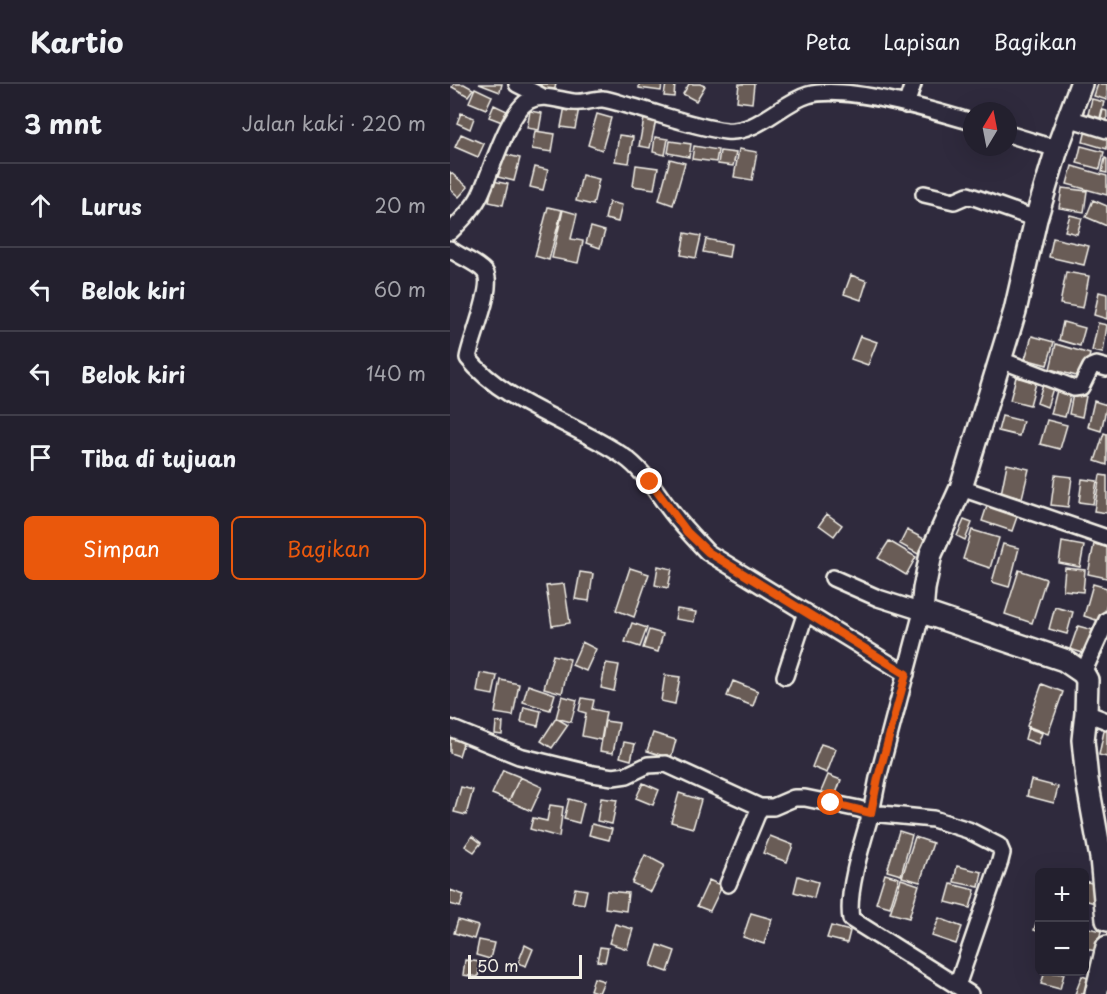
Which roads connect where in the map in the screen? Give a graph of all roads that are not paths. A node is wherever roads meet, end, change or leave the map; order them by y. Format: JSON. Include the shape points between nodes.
{"nodes":[{"id":1,"x":517,"y":84,"type":"edge"},
{"id":2,"x":914,"y":84,"type":"edge"},
{"id":3,"x":1082,"y":84,"type":"edge"},
{"id":4,"x":602,"y":91,"type":"edge"},
{"id":5,"x":541,"y":96,"type":"junction"},
{"id":6,"x":906,"y":105,"type":"junction"},
{"id":7,"x":1068,"y":118,"type":"junction"},
{"id":8,"x":963,"y":120,"type":"edge"},
{"id":9,"x":1107,"y":130,"type":"edge"},
{"id":10,"x":1017,"y":137,"type":"edge"},
{"id":11,"x":1057,"y":149,"type":"junction"},
{"id":12,"x":924,"y":194,"type":"dead end"},
{"id":13,"x":1036,"y":219,"type":"junction"},
{"id":14,"x":450,"y":232,"type":"edge"},
{"id":15,"x":450,"y":249,"type":"edge"},
{"id":16,"x":1001,"y":360,"type":"junction"},
{"id":17,"x":1107,"y":368,"type":"edge"},
{"id":18,"x":961,"y":488,"type":"junction"},
{"id":19,"x":1107,"y":538,"type":"edge"},
{"id":20,"x":833,"y":578,"type":"dead end"},
{"id":21,"x":806,"y":612,"type":"junction"},
{"id":22,"x":922,"y":612,"type":"junction"},
{"id":23,"x":1107,"y":620,"type":"edge"},
{"id":24,"x":1083,"y":673,"type":"junction"},
{"id":25,"x":906,"y":674,"type":"junction"},
{"id":26,"x":785,"y":676,"type":"dead end"},
{"id":27,"x":1086,"y":713,"type":"junction"},
{"id":28,"x":1107,"y":721,"type":"edge"},
{"id":29,"x":450,"y":728,"type":"edge"},
{"id":30,"x":760,"y":807,"type":"junction"},
{"id":31,"x":871,"y":813,"type":"junction"},
{"id":32,"x":728,"y":884,"type":"dead end"},
{"id":33,"x":1107,"y":920,"type":"edge"},
{"id":34,"x":1107,"y":948,"type":"edge"},
{"id":35,"x":964,"y":990,"type":"edge"},
{"id":36,"x":1096,"y":994,"type":"edge"}],
"edges":[{"from":1,"to":5,"type":"street"},
{"from":2,"to":6,"type":"street"},
{"from":3,"to":7,"type":"street"},
{"from":4,"to":5,"type":"street","via":[[589,103]]},
{"from":4,"to":6,"type":"street","via":[[670,118],[727,131],[741,130],[806,95],[822,92]]},
{"from":5,"to":14,"type":"street","via":[[521,108],[479,197]]},
{"from":6,"to":8,"type":"street"},
{"from":7,"to":9,"type":"street"},
{"from":7,"to":11,"type":"street"},
{"from":10,"to":11,"type":"street"},
{"from":11,"to":13,"type":"street"},
{"from":12,"to":13,"type":"street","via":[[954,201],[968,195]]},
{"from":13,"to":16,"type":"street"},
{"from":15,"to":21,"type":"street","via":[[484,270],[488,278],[488,292],[468,358],[477,369],[509,393],[624,456],[708,552]]},
{"from":16,"to":17,"type":"street","via":[[1074,388],[1081,387],[1091,367]]},
{"from":16,"to":18,"type":"street"},
{"from":18,"to":19,"type":"street"},
{"from":18,"to":22,"type":"street","via":[[931,554]]},
{"from":20,"to":22,"type":"street"},
{"from":21,"to":25,"type":"street"},
{"from":21,"to":26,"type":"street"},
{"from":22,"to":24,"type":"street","via":[[1064,660]]},
{"from":22,"to":25,"type":"street"},
{"from":23,"to":24,"type":"street"},
{"from":24,"to":27,"type":"street","via":[[1087,680]]},
{"from":25,"to":31,"type":"street"},
{"from":27,"to":28,"type":"street"},
{"from":27,"to":33,"type":"street","via":[[1083,740],[1087,780]]},
{"from":29,"to":30,"type":"street","via":[[519,756],[593,774],[613,777],[648,765],[666,764]]},
{"from":30,"to":31,"type":"street","via":[[805,798]]},
{"from":30,"to":32,"type":"street"},
{"from":31,"to":35,"type":"street","via":[[852,892],[852,920]]},
{"from":31,"to":35,"type":"street","via":[[933,819],[968,830],[999,846],[1002,853]]},
{"from":34,"to":36,"type":"street"}]}
